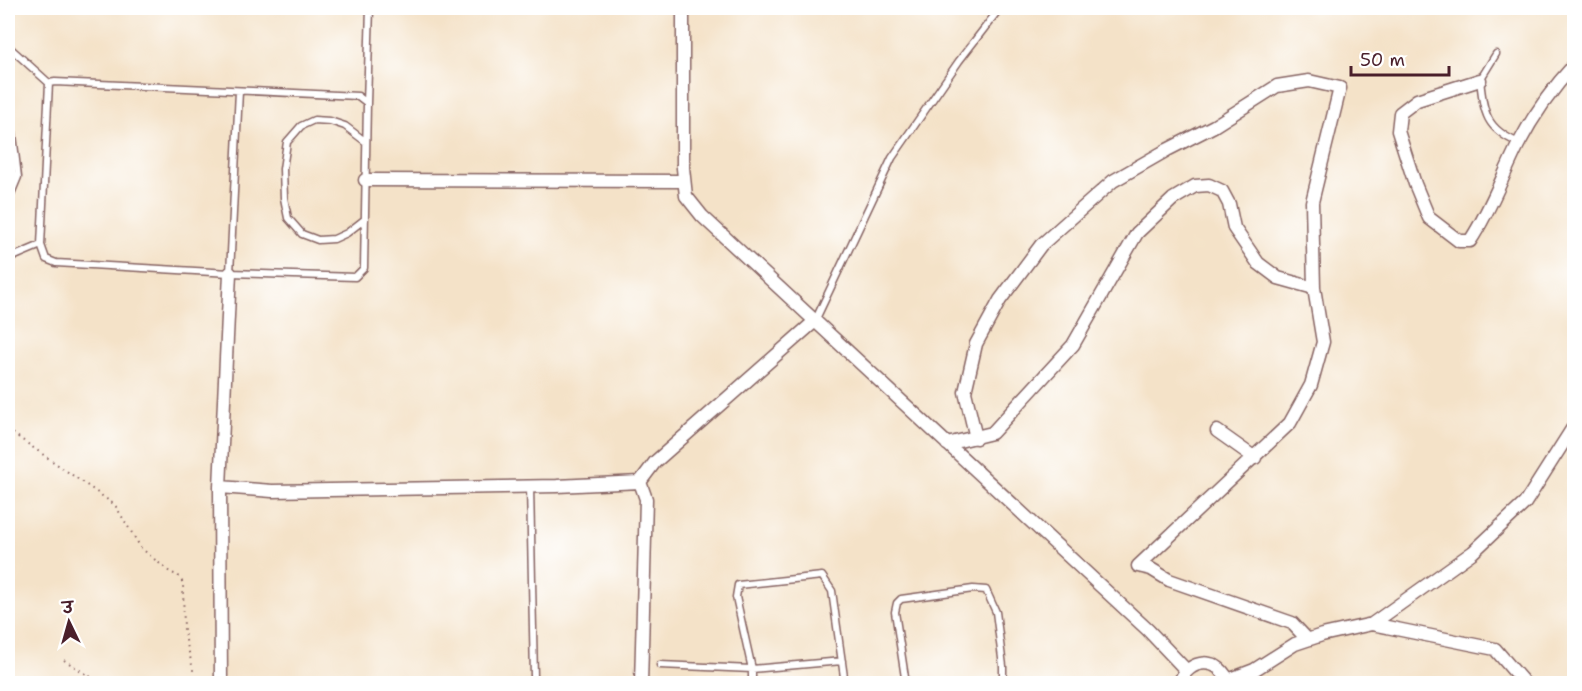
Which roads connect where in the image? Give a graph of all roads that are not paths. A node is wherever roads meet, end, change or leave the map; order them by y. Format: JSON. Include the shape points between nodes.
{"nodes":[{"id":1,"x":370,"y":8,"type":"edge"},
{"id":2,"x":683,"y":8,"type":"edge"},
{"id":3,"x":1000,"y":8,"type":"edge"},
{"id":4,"x":8,"y":46,"type":"edge"},
{"id":5,"x":1496,"y":54,"type":"dead end"},
{"id":6,"x":1575,"y":65,"type":"edge"},
{"id":7,"x":1480,"y":80,"type":"junction"},
{"id":8,"x":49,"y":83,"type":"junction"},
{"id":9,"x":239,"y":91,"type":"junction"},
{"id":10,"x":8,"y":92,"type":"edge"},
{"id":11,"x":367,"y":103,"type":"junction"},
{"id":12,"x":366,"y":142,"type":"junction"},
{"id":13,"x":1519,"y":143,"type":"junction"},
{"id":14,"x":365,"y":180,"type":"junction"},
{"id":15,"x":684,"y":181,"type":"junction"},
{"id":16,"x":8,"y":201,"type":"edge"},
{"id":17,"x":365,"y":219,"type":"junction"},
{"id":18,"x":40,"y":245,"type":"junction"},
{"id":19,"x":8,"y":259,"type":"edge"},
{"id":20,"x":230,"y":273,"type":"junction"},
{"id":21,"x":1314,"y":288,"type":"junction"},
{"id":22,"x":815,"y":321,"type":"junction"},
{"id":23,"x":1575,"y":426,"type":"edge"},
{"id":24,"x":1217,"y":431,"type":"dead end"},
{"id":25,"x":976,"y":438,"type":"junction"},
{"id":26,"x":948,"y":444,"type":"junction"},
{"id":27,"x":1255,"y":458,"type":"junction"},
{"id":28,"x":640,"y":482,"type":"junction"},
{"id":29,"x":530,"y":486,"type":"junction"},
{"id":30,"x":220,"y":487,"type":"junction"},
{"id":31,"x":1372,"y":624,"type":"junction"},
{"id":32,"x":1307,"y":639,"type":"junction"},
{"id":33,"x":842,"y":661,"type":"junction"},
{"id":34,"x":660,"y":665,"type":"dead end"},
{"id":35,"x":752,"y":669,"type":"junction"},
{"id":36,"x":1186,"y":670,"type":"junction"},
{"id":37,"x":1229,"y":682,"type":"edge"},
{"id":38,"x":221,"y":684,"type":"edge"},
{"id":39,"x":541,"y":684,"type":"edge"},
{"id":40,"x":641,"y":684,"type":"edge"},
{"id":41,"x":753,"y":684,"type":"edge"},
{"id":42,"x":845,"y":684,"type":"edge"},
{"id":43,"x":906,"y":684,"type":"edge"},
{"id":44,"x":1002,"y":684,"type":"edge"},
{"id":45,"x":1179,"y":684,"type":"edge"},
{"id":46,"x":1525,"y":684,"type":"edge"}],
"edges":[{"from":1,"to":11,"type":"lane"},
{"from":2,"to":15,"type":"street"},
{"from":3,"to":22,"type":"lane","via":[[892,158]]},
{"from":4,"to":8,"type":"lane"},
{"from":5,"to":7,"type":"lane"},
{"from":6,"to":13,"type":"street","via":[[1552,89]]},
{"from":7,"to":13,"type":"lane","via":[[1486,116],[1501,136]]},
{"from":7,"to":13,"type":"street","via":[[1417,100],[1400,113],[1398,131],[1429,218],[1459,241],[1470,241]]},
{"from":8,"to":9,"type":"lane"},
{"from":8,"to":18,"type":"lane"},
{"from":9,"to":11,"type":"lane","via":[[358,96]]},
{"from":9,"to":20,"type":"lane"},
{"from":10,"to":16,"type":"lane","via":[[18,177]]},
{"from":11,"to":12,"type":"lane"},
{"from":12,"to":14,"type":"lane"},
{"from":12,"to":17,"type":"lane","via":[[345,126],[314,120],[301,126],[287,142],[283,170],[288,218],[302,234],[318,240],[334,239]]},
{"from":14,"to":15,"type":"street"},
{"from":14,"to":17,"type":"lane"},
{"from":15,"to":22,"type":"street","via":[[686,196],[702,216]]},
{"from":17,"to":20,"type":"lane","via":[[364,268],[355,277]]},
{"from":18,"to":19,"type":"lane"},
{"from":18,"to":20,"type":"lane","via":[[46,259],[56,263]]},
{"from":20,"to":30,"type":"street"},
{"from":21,"to":25,"type":"street","via":[[1278,278],[1258,263],[1234,228],[1222,191],[1209,185],[1195,186],[1173,199],[1137,233],[1073,345],[992,433]]},
{"from":21,"to":25,"type":"street","via":[[1312,201],[1340,88],[1308,81],[1277,86],[1214,126],[1113,181],[1041,245],[1000,300],[976,344],[965,393]]},
{"from":21,"to":27,"type":"street","via":[[1323,342],[1311,385],[1290,423]]},
{"from":22,"to":26,"type":"street"},
{"from":22,"to":28,"type":"street","via":[[656,462]]},
{"from":23,"to":31,"type":"street","via":[[1526,502],[1473,552]]},
{"from":24,"to":27,"type":"street"},
{"from":25,"to":26,"type":"street"},
{"from":26,"to":36,"type":"street"},
{"from":27,"to":32,"type":"street","via":[[1138,566],[1292,623]]},
{"from":28,"to":29,"type":"street"},
{"from":28,"to":40,"type":"street","via":[[645,499]]},
{"from":29,"to":30,"type":"street","via":[[272,491]]},
{"from":29,"to":39,"type":"lane","via":[[534,677]]},
{"from":30,"to":38,"type":"street"},
{"from":31,"to":32,"type":"street"},
{"from":31,"to":46,"type":"street","via":[[1495,649]]},
{"from":32,"to":37,"type":"street"},
{"from":33,"to":35,"type":"lane"},
{"from":33,"to":35,"type":"lane","via":[[832,591],[822,576],[738,585],[736,597]]},
{"from":33,"to":42,"type":"lane"},
{"from":34,"to":35,"type":"lane"},
{"from":35,"to":41,"type":"lane"},
{"from":36,"to":37,"type":"street","via":[[1199,664],[1214,665]]},
{"from":36,"to":45,"type":"street"},
{"from":43,"to":44,"type":"lane","via":[[897,603],[901,599],[973,589],[986,590],[996,612]]}]}
